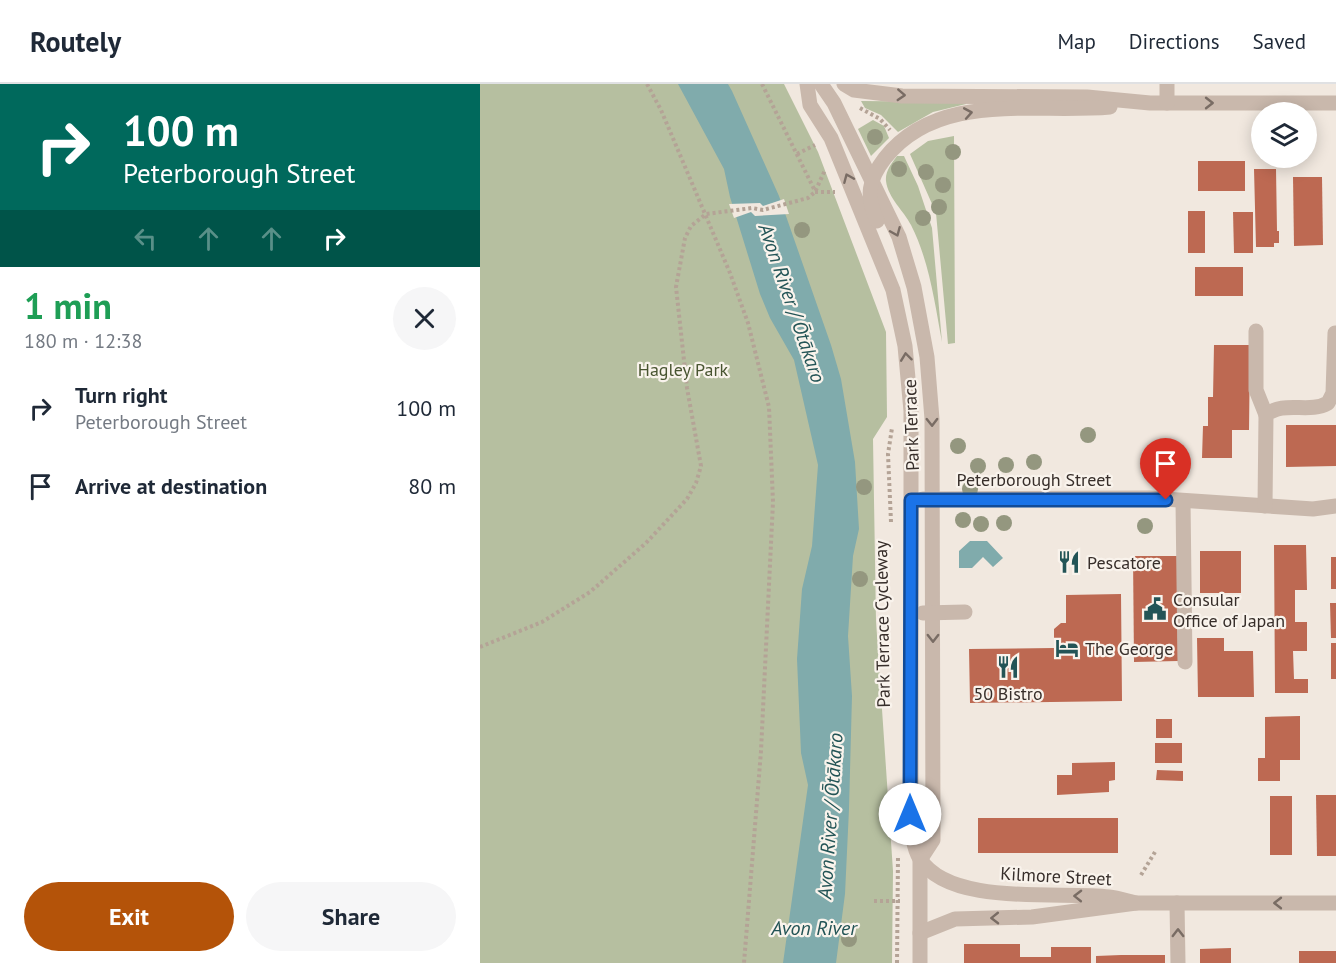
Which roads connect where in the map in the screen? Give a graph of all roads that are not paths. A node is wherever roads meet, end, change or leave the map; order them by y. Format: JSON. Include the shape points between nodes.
{"nodes":[{"id":1,"x":807,"y":84,"type":"edge"},
{"id":2,"x":821,"y":84,"type":"edge"},
{"id":3,"x":844,"y":84,"type":"edge"},
{"id":4,"x":1167,"y":84,"type":"edge"},
{"id":5,"x":1150,"y":103,"type":"junction"},
{"id":6,"x":1167,"y":103,"type":"junction"},
{"id":7,"x":1336,"y":103,"type":"edge"},
{"id":8,"x":872,"y":178,"type":"junction"},
{"id":9,"x":893,"y":290,"type":"junction"},
{"id":10,"x":1257,"y":331,"type":"dead end"},
{"id":11,"x":1335,"y":333,"type":"edge"},
{"id":12,"x":1266,"y":415,"type":"junction"},
{"id":13,"x":911,"y":500,"type":"junction"},
{"id":14,"x":933,"y":500,"type":"junction"},
{"id":15,"x":1183,"y":501,"type":"junction"},
{"id":16,"x":1265,"y":506,"type":"junction"},
{"id":17,"x":1336,"y":506,"type":"edge"},
{"id":18,"x":965,"y":612,"type":"dead end"},
{"id":19,"x":911,"y":613,"type":"junction"},
{"id":20,"x":933,"y":613,"type":"junction"},
{"id":21,"x":1185,"y":662,"type":"dead end"},
{"id":22,"x":920,"y":860,"type":"junction"},
{"id":23,"x":1136,"y":903,"type":"junction"},
{"id":24,"x":1178,"y":903,"type":"junction"},
{"id":25,"x":1336,"y":903,"type":"edge"},
{"id":26,"x":920,"y":933,"type":"junction"},
{"id":27,"x":920,"y":963,"type":"edge"},
{"id":28,"x":1178,"y":963,"type":"edge"}],
"edges":[{"from":9,"to":1,"type":"street","name":"Park Terrace","one_way":true,"via":[[831,138],[810,105]]},
{"from":2,"to":8,"type":"street","name":"Park Terrace"},
{"from":3,"to":5,"type":"street","one_way":true,"via":[[855,90],[902,96],[1087,97]]},
{"from":4,"to":6,"type":"street"},
{"from":5,"to":6,"type":"street"},
{"from":8,"to":5,"type":"street","one_way":true,"via":[[898,142],[927,123],[950,116],[993,110],[1087,109]]},
{"from":6,"to":7,"type":"street","one_way":true},
{"from":8,"to":9,"type":"street","via":[[869,204],[892,263]]},
{"from":8,"to":14,"type":"street","name":"Park Terrace","one_way":true,"via":[[904,252],[923,332],[931,395]]},
{"from":13,"to":9,"type":"street","name":"Park Terrace","one_way":true,"via":[[909,384]]},
{"from":10,"to":12,"type":"street","via":[[1257,390]]},
{"from":11,"to":12,"type":"street","via":[[1333,393],[1328,403],[1316,408],[1281,408]]},
{"from":12,"to":16,"type":"street"},
{"from":13,"to":14,"type":"street","name":"Peterborough Street"},
{"from":13,"to":19,"type":"street","name":"Park Terrace"},
{"from":14,"to":15,"type":"street","name":"Peterborough Street"},
{"from":14,"to":20,"type":"street","name":"Park Terrace"},
{"from":15,"to":16,"type":"street","name":"Peterborough Street"},
{"from":15,"to":21,"type":"street"},
{"from":16,"to":17,"type":"street","name":"Peterborough Street"},
{"from":18,"to":20,"type":"street"},
{"from":19,"to":20,"type":"street"},
{"from":19,"to":22,"type":"street","name":"Park Terrace","via":[[910,814]]},
{"from":20,"to":22,"type":"street","name":"Park Terrace","one_way":true,"via":[[933,840]]},
{"from":23,"to":22,"type":"street","name":"Kilmore Street","one_way":true,"via":[[1109,897],[997,893],[954,883]]},
{"from":22,"to":26,"type":"street","name":"Park Terrace"},
{"from":23,"to":24,"type":"street","name":"Kilmore Street"},
{"from":23,"to":26,"type":"street","name":"Kilmore Street","one_way":true,"via":[[1032,917],[955,919]]},
{"from":25,"to":24,"type":"street","name":"Kilmore Street","one_way":true},
{"from":28,"to":24,"type":"street","one_way":true},
{"from":26,"to":27,"type":"street","name":"Park Terrace"}]}
